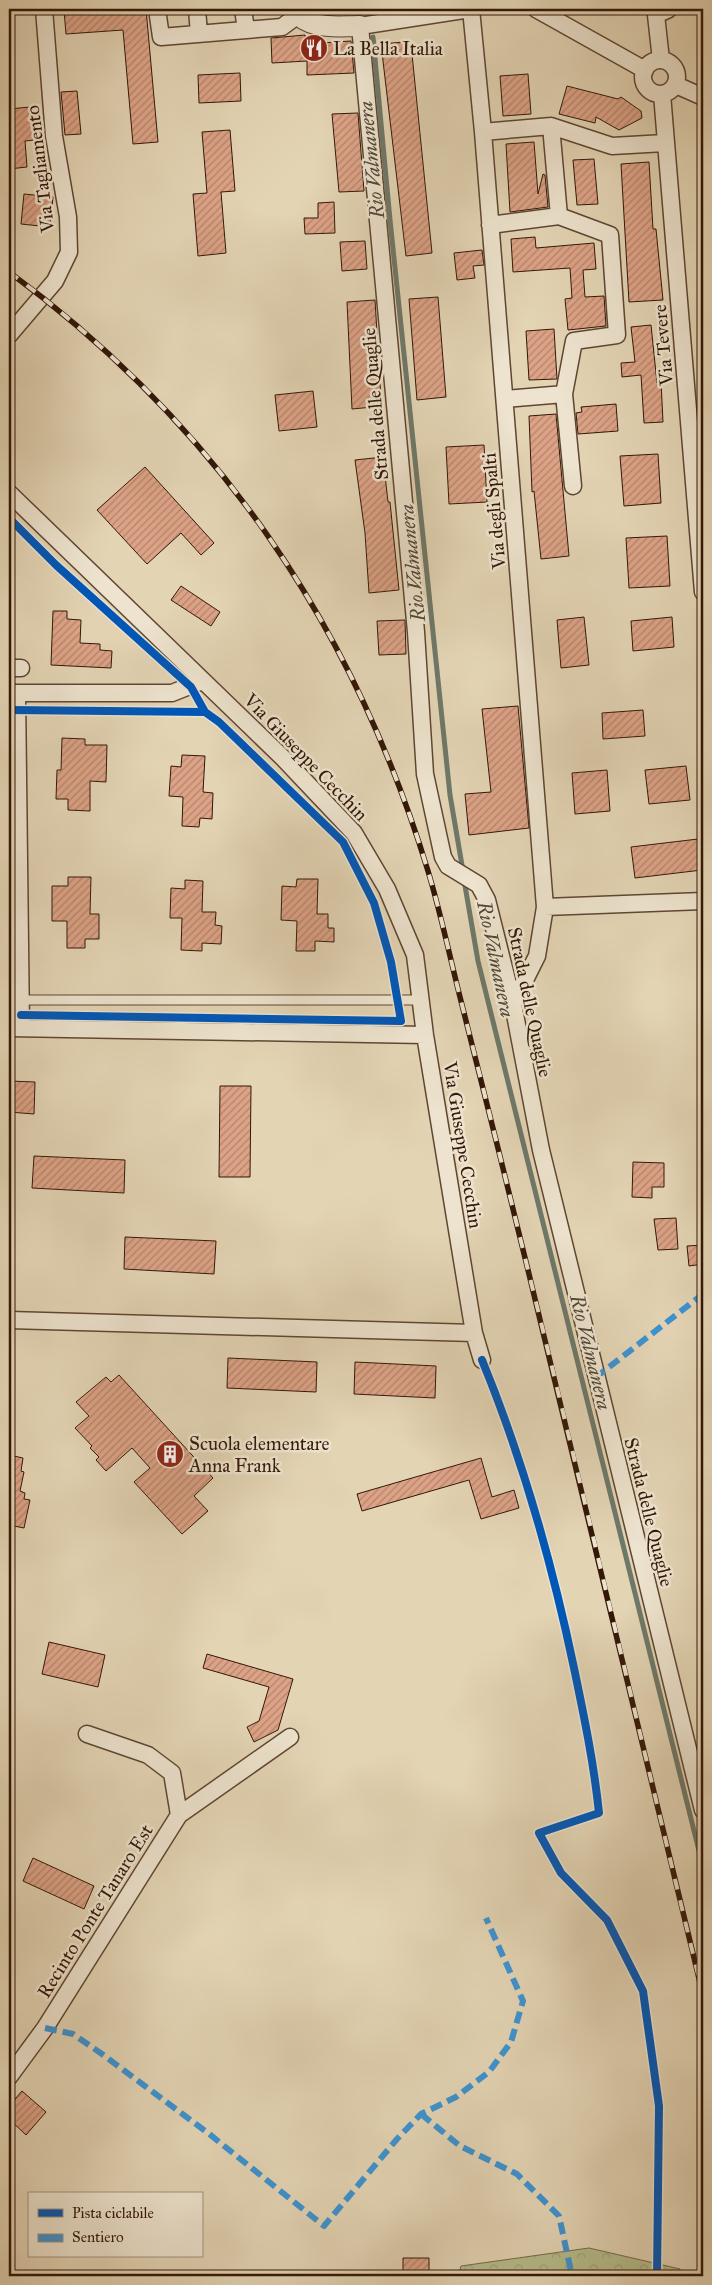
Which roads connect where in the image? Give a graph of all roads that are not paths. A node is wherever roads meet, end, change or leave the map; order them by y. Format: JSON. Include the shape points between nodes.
{"nodes":[{"id":1,"x":44,"y":9,"type":"edge"},
{"id":2,"x":158,"y":9,"type":"edge"},
{"id":3,"x":197,"y":9,"type":"edge"},
{"id":4,"x":244,"y":9,"type":"edge"},
{"id":5,"x":470,"y":9,"type":"edge"},
{"id":6,"x":536,"y":9,"type":"edge"},
{"id":7,"x":669,"y":9,"type":"edge"},
{"id":8,"x":295,"y":12,"type":"edge"},
{"id":9,"x":368,"y":25,"type":"junction"},
{"id":10,"x":246,"y":30,"type":"junction"},
{"id":11,"x":199,"y":34,"type":"junction"},
{"id":12,"x":661,"y":60,"type":"junction"},
{"id":13,"x":645,"y":70,"type":"junction"},
{"id":14,"x":676,"y":85,"type":"junction"},
{"id":15,"x":662,"y":94,"type":"junction"},
{"id":16,"x":703,"y":98,"type":"edge"},
{"id":17,"x":551,"y":126,"type":"junction"},
{"id":18,"x":483,"y":132,"type":"junction"},
{"id":19,"x":664,"y":143,"type":"junction"},
{"id":20,"x":559,"y":216,"type":"junction"},
{"id":21,"x":490,"y":225,"type":"junction"},
{"id":22,"x":9,"y":335,"type":"edge"},
{"id":23,"x":564,"y":394,"type":"junction"},
{"id":24,"x":505,"y":399,"type":"junction"},
{"id":25,"x":699,"y":480,"type":"edge"},
{"id":26,"x":573,"y":486,"type":"dead end"},
{"id":27,"x":9,"y":493,"type":"edge"},
{"id":28,"x":703,"y":592,"type":"edge"},
{"id":29,"x":202,"y":681,"type":"junction"},
{"id":30,"x":13,"y":693,"type":"edge"},
{"id":31,"x":703,"y":901,"type":"edge"},
{"id":32,"x":545,"y":907,"type":"junction"},
{"id":33,"x":15,"y":1000,"type":"edge"},
{"id":34,"x":421,"y":1000,"type":"junction"},
{"id":35,"x":513,"y":1004,"type":"junction"},
{"id":36,"x":15,"y":1028,"type":"edge"},
{"id":37,"x":425,"y":1035,"type":"junction"},
{"id":38,"x":10,"y":1322,"type":"edge"},
{"id":39,"x":474,"y":1333,"type":"junction"},
{"id":40,"x":482,"y":1360,"type":"road end"},
{"id":41,"x":88,"y":1734,"type":"dead end"},
{"id":42,"x":290,"y":1737,"type":"dead end"},
{"id":43,"x":703,"y":1810,"type":"edge"},
{"id":44,"x":180,"y":1815,"type":"junction"},
{"id":45,"x":9,"y":2077,"type":"edge"}],
"edges":[{"from":1,"to":22,"type":"street","name":"Via Tagliamento","via":[[54,136],[68,217],[68,252],[56,281]]},
{"from":2,"to":11,"type":"street","via":[[160,37]]},
{"from":3,"to":11,"type":"street"},
{"from":4,"to":10,"type":"street"},
{"from":5,"to":9,"type":"street"},
{"from":5,"to":18,"type":"street","name":"Via degli Spalti"},
{"from":6,"to":13,"type":"street"},
{"from":7,"to":12,"type":"street","via":[[656,15]]},
{"from":8,"to":9,"type":"street","via":[[314,26]]},
{"from":8,"to":10,"type":"street","via":[[282,27]]},
{"from":9,"to":35,"type":"street","name":"Strada delle Quaglie","via":[[425,774],[443,857],[448,866],[479,885],[487,900]]},
{"from":10,"to":11,"type":"street"},
{"from":12,"to":13,"type":"street","via":[[651,62]]},
{"from":12,"to":14,"type":"street","via":[[675,68]]},
{"from":13,"to":15,"type":"street","via":[[645,85],[652,92]]},
{"from":14,"to":15,"type":"street"},
{"from":14,"to":16,"type":"street"},
{"from":15,"to":19,"type":"street","name":"Via Tevere"},
{"from":17,"to":18,"type":"street"},
{"from":17,"to":19,"type":"street","via":[[612,146]]},
{"from":17,"to":20,"type":"street"},
{"from":18,"to":21,"type":"street","name":"Via degli Spalti"},
{"from":19,"to":25,"type":"street","name":"Via Tevere"},
{"from":20,"to":21,"type":"street"},
{"from":20,"to":23,"type":"street","via":[[610,235],[617,335],[574,341]]},
{"from":21,"to":24,"type":"street","name":"Via degli Spalti"},
{"from":23,"to":24,"type":"street"},
{"from":23,"to":26,"type":"street"},
{"from":24,"to":32,"type":"street","name":"Via degli Spalti"},
{"from":25,"to":28,"type":"street","name":"Via Tevere"},
{"from":27,"to":29,"type":"street","name":"Via Giuseppe Cecchin"},
{"from":29,"to":30,"type":"street","via":[[172,693]]},
{"from":29,"to":34,"type":"street","name":"Via Giuseppe Cecchin","via":[[283,758],[354,833],[387,889],[415,955]]},
{"from":30,"to":33,"type":"street"},
{"from":31,"to":32,"type":"street"},
{"from":32,"to":35,"type":"street","name":"Via degli Spalti","via":[[537,956]]},
{"from":33,"to":34,"type":"lane"},
{"from":33,"to":36,"type":"street"},
{"from":34,"to":37,"type":"street","name":"Via Giuseppe Cecchin"},
{"from":35,"to":43,"type":"street","name":"Strada delle Quaglie","via":[[541,1150]]},
{"from":36,"to":37,"type":"street"},
{"from":37,"to":39,"type":"street","name":"Via Giuseppe Cecchin"},
{"from":38,"to":39,"type":"street"},
{"from":39,"to":40,"type":"street","name":"Via Giuseppe Cecchin"},
{"from":41,"to":44,"type":"street","name":"Recinto Ponte Tanaro Est","via":[[148,1755],[172,1773]]},
{"from":42,"to":44,"type":"street","name":"Recinto Ponte Tanaro Est"},
{"from":44,"to":45,"type":"street","name":"Recinto Ponte Tanaro Est","via":[[45,2028]]}]}
